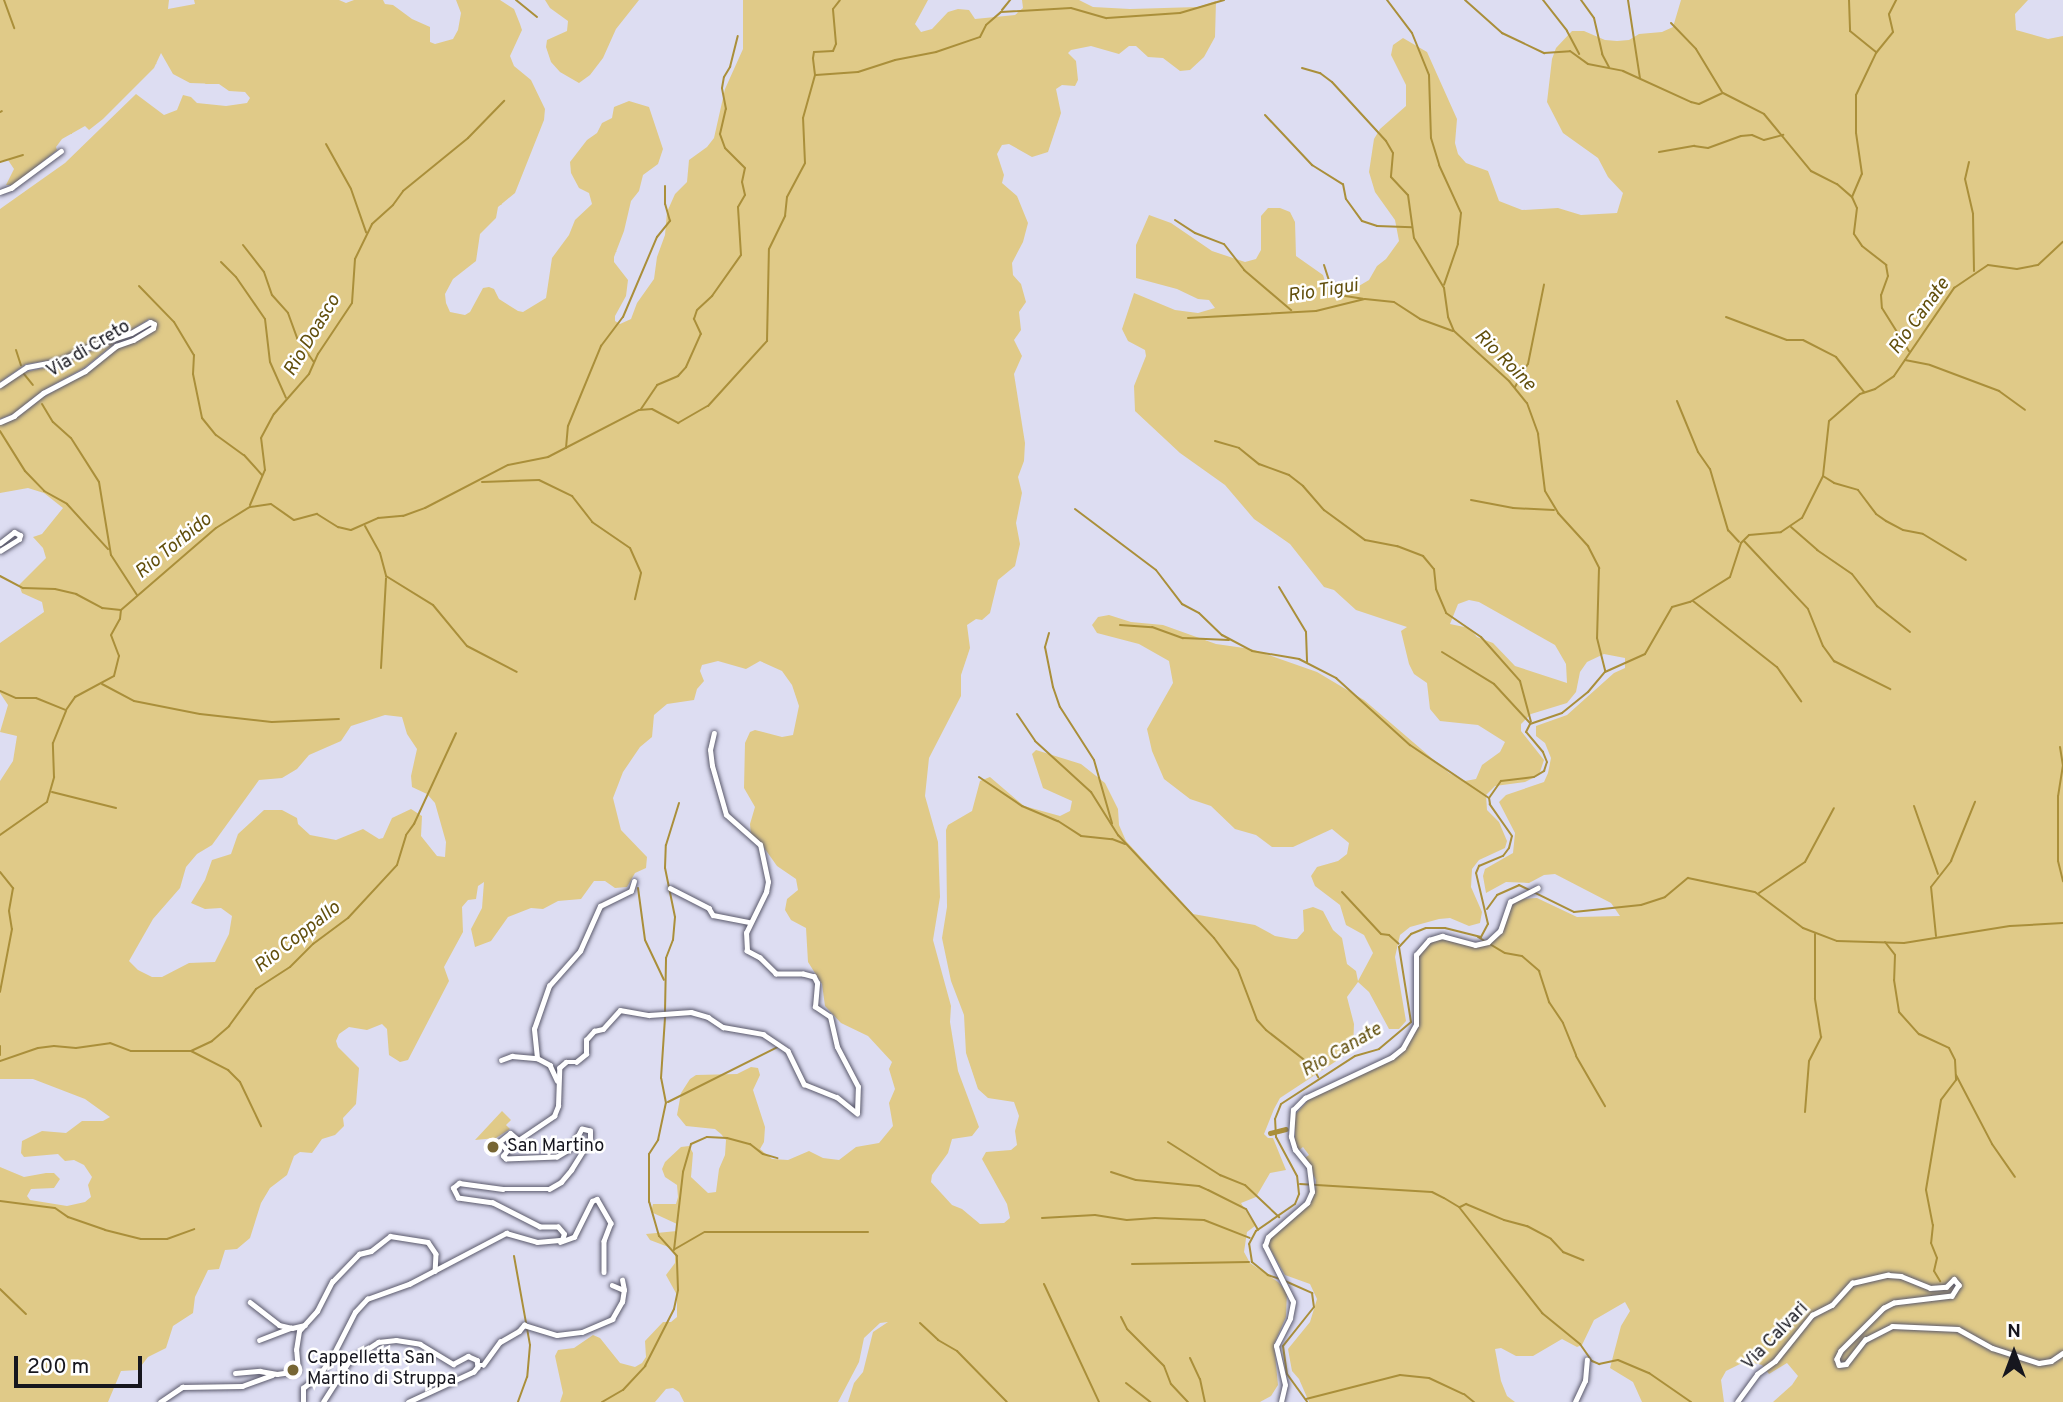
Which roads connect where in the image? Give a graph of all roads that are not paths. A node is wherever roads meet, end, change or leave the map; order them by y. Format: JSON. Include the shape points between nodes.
{"nodes":[{"id":1,"x":61,"y":151,"type":"dead end"},
{"id":2,"x":0,"y":192,"type":"edge"},
{"id":3,"x":0,"y":386,"type":"edge"},
{"id":4,"x":0,"y":422,"type":"edge"},
{"id":5,"x":0,"y":543,"type":"edge"},
{"id":6,"x":0,"y":551,"type":"edge"},
{"id":7,"x":714,"y":733,"type":"dead end"},
{"id":8,"x":634,"y":881,"type":"dead end"},
{"id":9,"x":670,"y":888,"type":"dead end"},
{"id":10,"x":1538,"y":888,"type":"dead end"},
{"id":11,"x":750,"y":922,"type":"junction"},
{"id":12,"x":537,"y":1058,"type":"junction"},
{"id":13,"x":501,"y":1060,"type":"dead end"},
{"id":14,"x":558,"y":1081,"type":"junction"},
{"id":15,"x":559,"y":1242,"type":"junction"},
{"id":16,"x":435,"y":1271,"type":"junction"},
{"id":17,"x":604,"y":1272,"type":"dead end"},
{"id":18,"x":622,"y":1280,"type":"dead end"},
{"id":19,"x":612,"y":1285,"type":"dead end"},
{"id":20,"x":624,"y":1290,"type":"junction"},
{"id":21,"x":250,"y":1302,"type":"dead end"},
{"id":22,"x":305,"y":1325,"type":"junction"},
{"id":23,"x":292,"y":1328,"type":"junction"},
{"id":24,"x":259,"y":1340,"type":"dead end"},
{"id":25,"x":2063,"y":1353,"type":"edge"},
{"id":26,"x":1587,"y":1360,"type":"dead end"},
{"id":27,"x":478,"y":1365,"type":"junction"},
{"id":28,"x":235,"y":1373,"type":"dead end"},
{"id":29,"x":272,"y":1374,"type":"junction"},
{"id":30,"x":160,"y":1402,"type":"edge"},
{"id":31,"x":303,"y":1402,"type":"edge"},
{"id":32,"x":323,"y":1402,"type":"edge"},
{"id":33,"x":409,"y":1402,"type":"edge"},
{"id":34,"x":1281,"y":1402,"type":"edge"},
{"id":35,"x":1575,"y":1402,"type":"edge"},
{"id":36,"x":1737,"y":1402,"type":"edge"}],
"edges":[{"from":1,"to":2,"type":"street"},
{"from":3,"to":4,"type":"main road","name":"Via di Creto","via":[[27,367],[59,361],[154,324]]},
{"from":5,"to":6,"type":"main road","via":[[14,532],[20,535]]},
{"from":7,"to":11,"type":"street","via":[[712,766],[726,815],[761,849],[768,882]]},
{"from":8,"to":12,"type":"street","via":[[631,891],[600,906],[580,951],[549,986],[534,1028]]},
{"from":9,"to":11,"type":"street","via":[[709,908],[713,915]]},
{"from":10,"to":34,"type":"street","via":[[1508,904],[1500,931],[1488,942],[1475,944],[1438,936],[1419,950],[1416,1025],[1398,1053],[1305,1098],[1293,1110],[1293,1144],[1309,1167],[1313,1185],[1307,1203],[1265,1241],[1265,1250],[1293,1303],[1276,1343],[1285,1385]]},
{"from":11,"to":14,"type":"street","via":[[747,951],[775,974],[814,977],[815,1007],[830,1017],[837,1047],[858,1087],[855,1115],[837,1097],[804,1084],[788,1051],[763,1034],[723,1027],[691,1012],[649,1015],[623,1009],[586,1040],[588,1051],[582,1058],[562,1065]]},
{"from":12,"to":13,"type":"street"},
{"from":12,"to":14,"type":"street","via":[[550,1065]]},
{"from":14,"to":15,"type":"street","via":[[554,1116],[505,1152],[537,1159],[564,1154],[581,1130],[589,1130],[590,1139],[555,1186],[503,1189],[458,1184],[453,1188],[458,1198],[493,1203],[536,1226],[560,1228],[564,1236]]},
{"from":15,"to":16,"type":"street","via":[[537,1242],[506,1233]]},
{"from":15,"to":17,"type":"street","via":[[574,1237],[593,1199],[599,1202],[611,1223],[604,1241]]},
{"from":16,"to":22,"type":"street","via":[[436,1254],[429,1242],[391,1236],[359,1254],[332,1282],[320,1308]]},
{"from":16,"to":31,"type":"street","via":[[362,1303],[333,1356],[303,1388]]},
{"from":18,"to":20,"type":"street"},
{"from":19,"to":20,"type":"street"},
{"from":20,"to":27,"type":"street","via":[[619,1309],[610,1320],[582,1332],[555,1335],[524,1325]]},
{"from":21,"to":23,"type":"street","via":[[266,1317]]},
{"from":22,"to":23,"type":"street"},
{"from":22,"to":29,"type":"street","via":[[296,1345],[299,1370]]},
{"from":23,"to":24,"type":"street"},
{"from":25,"to":36,"type":"street","name":"Via Calvari","via":[[2039,1363],[1992,1348],[1958,1329],[1898,1326],[1872,1335],[1846,1364],[1839,1365],[1842,1351],[1884,1308],[1952,1296],[1959,1285],[1954,1279],[1946,1287],[1930,1288],[1888,1275],[1852,1283],[1832,1305],[1812,1315]]},
{"from":26,"to":35,"type":"street","via":[[1586,1381]]},
{"from":27,"to":32,"type":"street","via":[[470,1356],[450,1364],[420,1344],[378,1342],[349,1361]]},
{"from":27,"to":33,"type":"street","via":[[474,1372]]},
{"from":28,"to":29,"type":"street"},
{"from":29,"to":30,"type":"street","via":[[242,1386],[182,1387]]}]}
